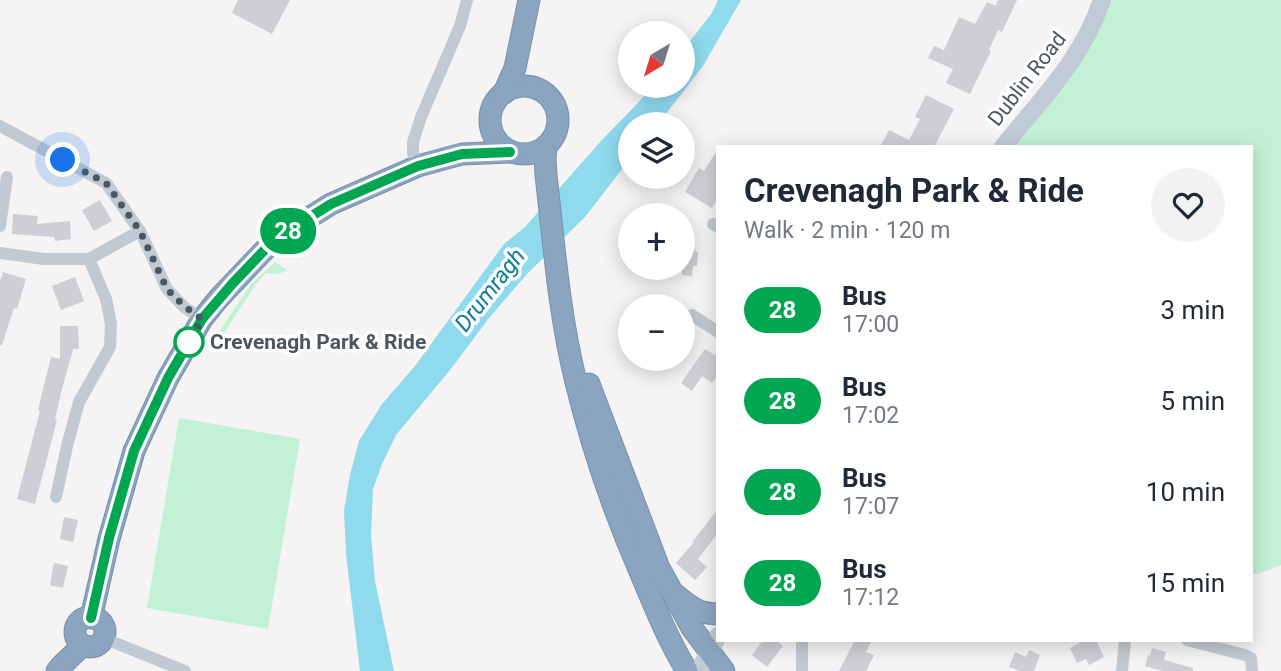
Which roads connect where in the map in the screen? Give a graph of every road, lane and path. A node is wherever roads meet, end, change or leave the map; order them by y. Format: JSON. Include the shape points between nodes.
{"nodes":[{"id":1,"x":467,"y":0,"type":"edge"},
{"id":2,"x":529,"y":0,"type":"edge"},
{"id":3,"x":1102,"y":0,"type":"edge"},
{"id":4,"x":520,"y":51,"type":"junction"},
{"id":5,"x":535,"y":88,"type":"junction"},
{"id":6,"x":504,"y":93,"type":"junction"},
{"id":7,"x":490,"y":122,"type":"junction"},
{"id":8,"x":0,"y":126,"type":"edge"},
{"id":9,"x":1005,"y":145,"type":"edge"},
{"id":10,"x":528,"y":150,"type":"junction"},
{"id":11,"x":462,"y":154,"type":"junction"},
{"id":12,"x":418,"y":166,"type":"junction"},
{"id":13,"x":7,"y":177,"type":"dead end"},
{"id":14,"x":0,"y":226,"type":"edge"},
{"id":15,"x":140,"y":231,"type":"junction"},
{"id":16,"x":0,"y":253,"type":"edge"},
{"id":17,"x":89,"y":259,"type":"junction"},
{"id":18,"x":564,"y":317,"type":"junction"},
{"id":19,"x":695,"y":317,"type":"edge"},
{"id":20,"x":202,"y":319,"type":"junction"},
{"id":21,"x":716,"y":331,"type":"edge"},
{"id":22,"x":56,"y":497,"type":"dead end"},
{"id":23,"x":670,"y":589,"type":"junction"},
{"id":24,"x":716,"y":614,"type":"edge"},
{"id":25,"x":93,"y":642,"type":"junction"},
{"id":26,"x":802,"y":642,"type":"edge"},
{"id":27,"x":1125,"y":642,"type":"edge"},
{"id":28,"x":1195,"y":642,"type":"edge"},
{"id":29,"x":703,"y":659,"type":"edge"},
{"id":30,"x":57,"y":671,"type":"edge"},
{"id":31,"x":185,"y":671,"type":"edge"},
{"id":32,"x":724,"y":671,"type":"edge"},
{"id":33,"x":802,"y":671,"type":"edge"},
{"id":34,"x":1122,"y":671,"type":"edge"},
{"id":35,"x":1252,"y":671,"type":"edge"}],
"edges":[{"from":1,"to":12,"type":"street","via":[[413,142]]},
{"from":2,"to":4,"type":"highway"},
{"from":3,"to":9,"type":"street","name":"Dublin Road","via":[[1086,40],[1063,75]]},
{"from":4,"to":5,"type":"highway","via":[[526,78]]},
{"from":4,"to":6,"type":"highway"},
{"from":5,"to":6,"type":"highway","via":[[517,87]]},
{"from":5,"to":10,"type":"highway","via":[[551,101],[557,126],[554,136]]},
{"from":6,"to":7,"type":"highway","via":[[494,105]]},
{"from":7,"to":10,"type":"highway","via":[[503,147]]},
{"from":7,"to":11,"type":"highway"},
{"from":8,"to":15,"type":"street","via":[[106,183]]},
{"from":10,"to":11,"type":"highway"},
{"from":10,"to":18,"type":"highway","via":[[544,159]]},
{"from":11,"to":12,"type":"highway"},
{"from":12,"to":20,"type":"highway","via":[[331,204],[275,239]]},
{"from":13,"to":14,"type":"street"},
{"from":15,"to":17,"type":"street"},
{"from":15,"to":20,"type":"street","via":[[167,289]]},
{"from":16,"to":17,"type":"street","via":[[44,260]]},
{"from":17,"to":22,"type":"street","via":[[106,299],[110,347],[79,402]]},
{"from":18,"to":23,"type":"highway"},
{"from":18,"to":29,"type":"highway","via":[[575,380],[623,534],[664,628]]},
{"from":19,"to":21,"type":"street"},
{"from":20,"to":25,"type":"highway","via":[[134,451],[91,618],[81,620],[76,628],[76,638]]},
{"from":23,"to":24,"type":"highway","via":[[692,610]]},
{"from":23,"to":29,"type":"highway"},
{"from":25,"to":30,"type":"highway"},
{"from":25,"to":31,"type":"street"},
{"from":26,"to":33,"type":"street"},
{"from":27,"to":34,"type":"street"},
{"from":28,"to":35,"type":"street","via":[[1251,658]]},
{"from":29,"to":32,"type":"highway"}]}
